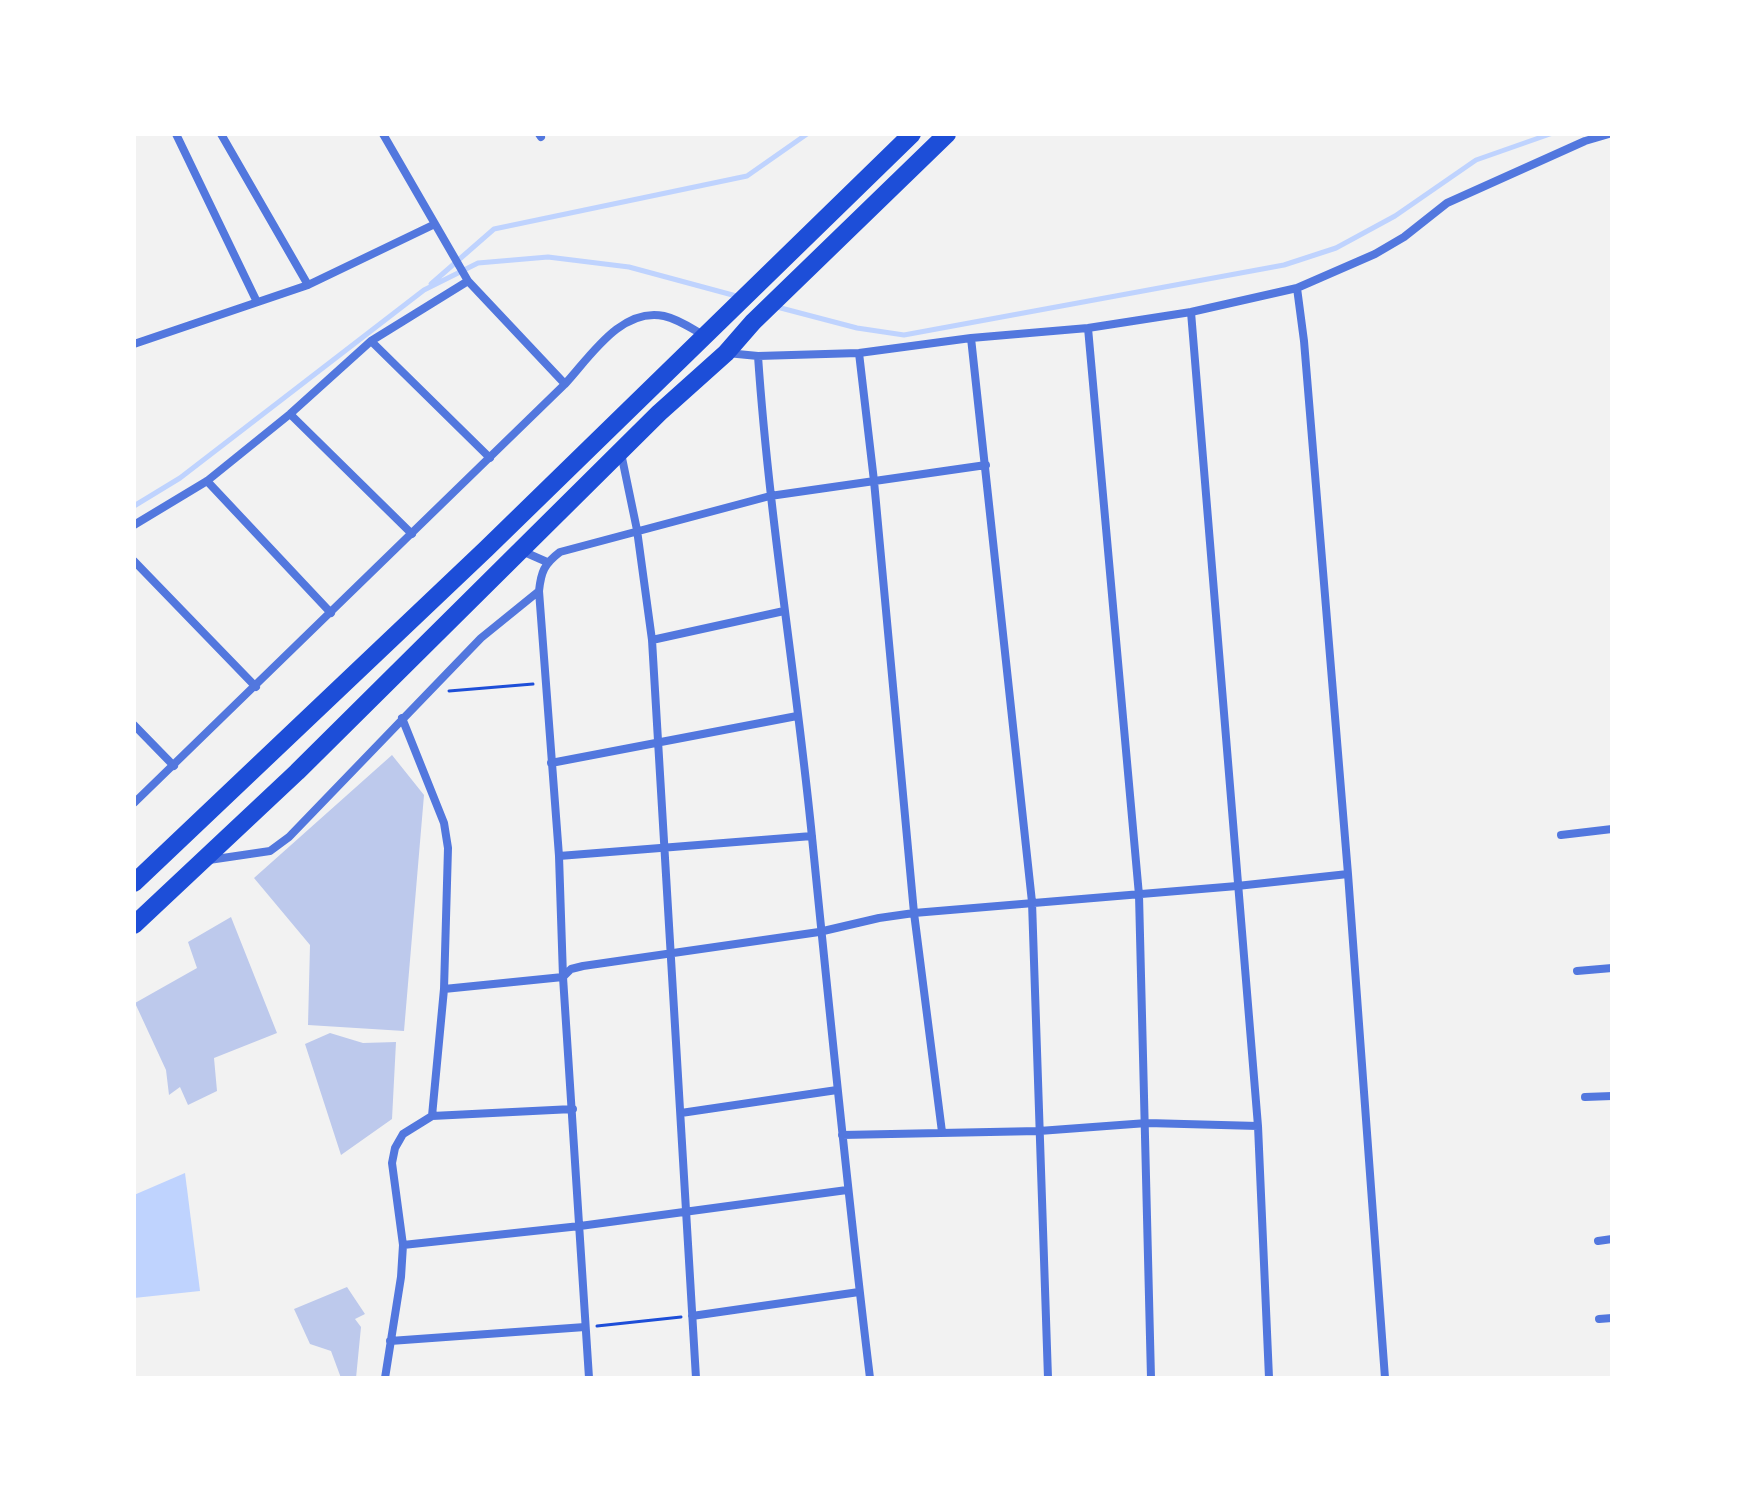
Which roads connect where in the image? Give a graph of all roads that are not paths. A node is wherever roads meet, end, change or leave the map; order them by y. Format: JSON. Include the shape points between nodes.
{"nodes":[{"id":1,"x":176,"y":134,"type":"edge"},
{"id":2,"x":221,"y":134,"type":"edge"},
{"id":3,"x":383,"y":134,"type":"edge"},
{"id":4,"x":912,"y":134,"type":"edge"},
{"id":5,"x":947,"y":134,"type":"edge"},
{"id":6,"x":1609,"y":134,"type":"edge"},
{"id":7,"x":435,"y":224,"type":"junction"},
{"id":8,"x":468,"y":281,"type":"junction"},
{"id":9,"x":308,"y":285,"type":"junction"},
{"id":10,"x":1297,"y":288,"type":"junction"},
{"id":11,"x":257,"y":302,"type":"junction"},
{"id":12,"x":1191,"y":312,"type":"junction"},
{"id":13,"x":1088,"y":328,"type":"junction"},
{"id":14,"x":704,"y":336,"type":"junction"},
{"id":15,"x":971,"y":338,"type":"junction"},
{"id":16,"x":371,"y":341,"type":"junction"},
{"id":17,"x":134,"y":344,"type":"edge"},
{"id":18,"x":726,"y":353,"type":"junction"},
{"id":19,"x":859,"y":353,"type":"junction"},
{"id":20,"x":758,"y":356,"type":"junction"},
{"id":21,"x":565,"y":384,"type":"junction"},
{"id":22,"x":290,"y":414,"type":"junction"},
{"id":23,"x":621,"y":452,"type":"junction"},
{"id":24,"x":490,"y":458,"type":"junction"},
{"id":25,"x":986,"y":465,"type":"junction"},
{"id":26,"x":207,"y":481,"type":"junction"},
{"id":27,"x":874,"y":481,"type":"junction"},
{"id":28,"x":770,"y":496,"type":"junction"},
{"id":29,"x":134,"y":525,"type":"edge"},
{"id":30,"x":637,"y":530,"type":"junction"},
{"id":31,"x":412,"y":534,"type":"junction"},
{"id":32,"x":520,"y":551,"type":"junction"},
{"id":33,"x":134,"y":561,"type":"edge"},
{"id":34,"x":547,"y":562,"type":"junction"},
{"id":35,"x":539,"y":591,"type":"junction"},
{"id":36,"x":784,"y":611,"type":"junction"},
{"id":37,"x":331,"y":613,"type":"junction"},
{"id":38,"x":652,"y":640,"type":"junction"},
{"id":39,"x":256,"y":687,"type":"junction"},
{"id":40,"x":797,"y":716,"type":"junction"},
{"id":41,"x":402,"y":718,"type":"junction"},
{"id":42,"x":134,"y":725,"type":"edge"},
{"id":43,"x":658,"y":741,"type":"junction"},
{"id":44,"x":551,"y":763,"type":"junction"},
{"id":45,"x":174,"y":766,"type":"junction"},
{"id":46,"x":134,"y":803,"type":"edge"},
{"id":47,"x":1612,"y":829,"type":"edge"},
{"id":48,"x":1561,"y":835,"type":"dead end"},
{"id":49,"x":812,"y":836,"type":"junction"},
{"id":50,"x":664,"y":848,"type":"junction"},
{"id":51,"x":559,"y":856,"type":"junction"},
{"id":52,"x":203,"y":861,"type":"junction"},
{"id":53,"x":1348,"y":874,"type":"junction"},
{"id":54,"x":134,"y":883,"type":"edge"},
{"id":55,"x":1237,"y":886,"type":"junction"},
{"id":56,"x":1139,"y":895,"type":"junction"},
{"id":57,"x":1032,"y":902,"type":"junction"},
{"id":58,"x":914,"y":913,"type":"junction"},
{"id":59,"x":134,"y":925,"type":"edge"},
{"id":60,"x":819,"y":932,"type":"junction"},
{"id":61,"x":670,"y":955,"type":"junction"},
{"id":62,"x":1612,"y":968,"type":"edge"},
{"id":63,"x":1577,"y":971,"type":"dead end"},
{"id":64,"x":563,"y":977,"type":"junction"},
{"id":65,"x":444,"y":989,"type":"junction"},
{"id":66,"x":837,"y":1090,"type":"junction"},
{"id":67,"x":1612,"y":1096,"type":"edge"},
{"id":68,"x":1585,"y":1097,"type":"dead end"},
{"id":69,"x":573,"y":1109,"type":"junction"},
{"id":70,"x":681,"y":1113,"type":"junction"},
{"id":71,"x":432,"y":1116,"type":"junction"},
{"id":72,"x":1147,"y":1123,"type":"junction"},
{"id":73,"x":1258,"y":1126,"type":"junction"},
{"id":74,"x":1039,"y":1131,"type":"junction"},
{"id":75,"x":942,"y":1132,"type":"junction"},
{"id":76,"x":842,"y":1135,"type":"junction"},
{"id":77,"x":847,"y":1190,"type":"junction"},
{"id":78,"x":686,"y":1211,"type":"junction"},
{"id":79,"x":580,"y":1226,"type":"junction"},
{"id":80,"x":1612,"y":1239,"type":"edge"},
{"id":81,"x":1598,"y":1241,"type":"dead end"},
{"id":82,"x":403,"y":1245,"type":"junction"},
{"id":83,"x":859,"y":1292,"type":"junction"},
{"id":84,"x":692,"y":1316,"type":"junction"},
{"id":85,"x":1612,"y":1318,"type":"edge"},
{"id":86,"x":1599,"y":1319,"type":"dead end"},
{"id":87,"x":585,"y":1327,"type":"junction"},
{"id":88,"x":390,"y":1341,"type":"junction"},
{"id":89,"x":385,"y":1378,"type":"edge"},
{"id":90,"x":589,"y":1378,"type":"edge"},
{"id":91,"x":696,"y":1378,"type":"edge"},
{"id":92,"x":870,"y":1378,"type":"edge"},
{"id":93,"x":1048,"y":1378,"type":"edge"},
{"id":94,"x":1151,"y":1378,"type":"edge"},
{"id":95,"x":1269,"y":1378,"type":"edge"},
{"id":96,"x":1385,"y":1378,"type":"edge"}],
"edges":[{"from":1,"to":11,"type":"street"},
{"from":2,"to":9,"type":"street"},
{"from":3,"to":7,"type":"street"},
{"from":4,"to":14,"type":"highway"},
{"from":5,"to":18,"type":"highway"},
{"from":6,"to":10,"type":"street","via":[[1447,203],[1375,254]]},
{"from":7,"to":8,"type":"street"},
{"from":7,"to":9,"type":"street"},
{"from":8,"to":16,"type":"street"},
{"from":8,"to":21,"type":"street"},
{"from":9,"to":11,"type":"street"},
{"from":10,"to":12,"type":"street"},
{"from":10,"to":53,"type":"street"},
{"from":11,"to":17,"type":"street"},
{"from":12,"to":13,"type":"street"},
{"from":12,"to":55,"type":"street"},
{"from":13,"to":15,"type":"street"},
{"from":13,"to":56,"type":"street"},
{"from":14,"to":21,"type":"street","via":[[663,316],[636,317],[615,330]]},
{"from":14,"to":54,"type":"highway"},
{"from":15,"to":19,"type":"street"},
{"from":15,"to":25,"type":"street"},
{"from":16,"to":22,"type":"street"},
{"from":16,"to":24,"type":"street"},
{"from":18,"to":20,"type":"street"},
{"from":18,"to":23,"type":"highway"},
{"from":19,"to":20,"type":"street"},
{"from":19,"to":27,"type":"street"},
{"from":20,"to":28,"type":"street"},
{"from":21,"to":24,"type":"street"},
{"from":22,"to":26,"type":"street"},
{"from":22,"to":31,"type":"street"},
{"from":23,"to":30,"type":"street"},
{"from":23,"to":32,"type":"highway"},
{"from":24,"to":31,"type":"street"},
{"from":25,"to":27,"type":"street"},
{"from":25,"to":57,"type":"street"},
{"from":26,"to":29,"type":"street"},
{"from":26,"to":37,"type":"street"},
{"from":27,"to":28,"type":"street"},
{"from":27,"to":58,"type":"street"},
{"from":28,"to":30,"type":"street"},
{"from":28,"to":36,"type":"street"},
{"from":30,"to":34,"type":"street","via":[[560,552]]},
{"from":30,"to":38,"type":"street"},
{"from":31,"to":37,"type":"street"},
{"from":32,"to":34,"type":"street"},
{"from":32,"to":52,"type":"highway"},
{"from":33,"to":39,"type":"street"},
{"from":34,"to":35,"type":"street"},
{"from":35,"to":41,"type":"street","via":[[481,638]]},
{"from":35,"to":44,"type":"street"},
{"from":36,"to":38,"type":"street"},
{"from":36,"to":40,"type":"street"},
{"from":37,"to":39,"type":"street"},
{"from":38,"to":43,"type":"street"},
{"from":39,"to":45,"type":"street"},
{"from":40,"to":43,"type":"street"},
{"from":40,"to":49,"type":"street"},
{"from":41,"to":52,"type":"street","via":[[280,844],[270,851]]},
{"from":41,"to":65,"type":"street","via":[[444,823],[448,848]]},
{"from":42,"to":45,"type":"street"},
{"from":43,"to":44,"type":"street"},
{"from":43,"to":50,"type":"street"},
{"from":44,"to":51,"type":"street"},
{"from":45,"to":46,"type":"street"},
{"from":47,"to":48,"type":"street"},
{"from":49,"to":50,"type":"street"},
{"from":49,"to":60,"type":"street"},
{"from":50,"to":51,"type":"street"},
{"from":50,"to":61,"type":"street"},
{"from":51,"to":64,"type":"street"},
{"from":52,"to":59,"type":"highway"},
{"from":53,"to":55,"type":"street"},
{"from":53,"to":96,"type":"street"},
{"from":55,"to":56,"type":"street"},
{"from":55,"to":73,"type":"street"},
{"from":56,"to":57,"type":"street"},
{"from":56,"to":72,"type":"street"},
{"from":57,"to":58,"type":"street"},
{"from":57,"to":74,"type":"street"},
{"from":58,"to":60,"type":"street"},
{"from":58,"to":75,"type":"street"},
{"from":60,"to":61,"type":"street"},
{"from":60,"to":66,"type":"street"},
{"from":61,"to":64,"type":"street","via":[[583,966]]},
{"from":61,"to":70,"type":"street"},
{"from":62,"to":63,"type":"street"},
{"from":64,"to":65,"type":"street"},
{"from":64,"to":69,"type":"street"},
{"from":65,"to":71,"type":"street"},
{"from":66,"to":70,"type":"street"},
{"from":66,"to":76,"type":"street"},
{"from":67,"to":68,"type":"street"},
{"from":69,"to":71,"type":"street"},
{"from":69,"to":79,"type":"street"},
{"from":70,"to":78,"type":"street"},
{"from":71,"to":82,"type":"street","via":[[403,1134],[392,1163]]},
{"from":72,"to":73,"type":"street"},
{"from":72,"to":74,"type":"street"},
{"from":72,"to":94,"type":"street"},
{"from":73,"to":95,"type":"street"},
{"from":74,"to":75,"type":"street"},
{"from":74,"to":93,"type":"street"},
{"from":75,"to":76,"type":"street"},
{"from":76,"to":77,"type":"street"},
{"from":77,"to":78,"type":"street"},
{"from":77,"to":83,"type":"street"},
{"from":78,"to":79,"type":"street"},
{"from":78,"to":84,"type":"street"},
{"from":79,"to":82,"type":"street"},
{"from":79,"to":87,"type":"street"},
{"from":80,"to":81,"type":"street"},
{"from":82,"to":88,"type":"street"},
{"from":83,"to":84,"type":"street"},
{"from":83,"to":92,"type":"street"},
{"from":84,"to":91,"type":"street"},
{"from":85,"to":86,"type":"street"},
{"from":87,"to":88,"type":"street"},
{"from":87,"to":90,"type":"street"},
{"from":88,"to":89,"type":"street"}]}
